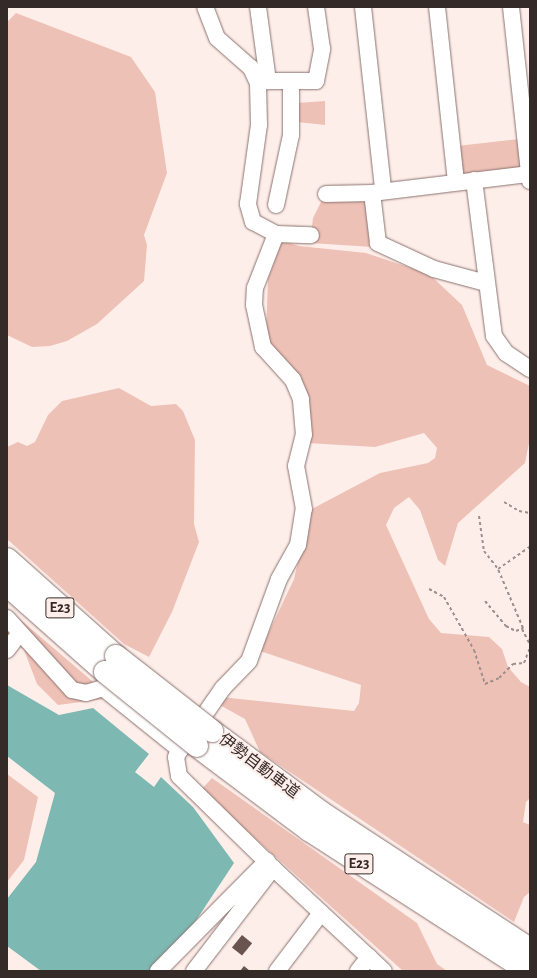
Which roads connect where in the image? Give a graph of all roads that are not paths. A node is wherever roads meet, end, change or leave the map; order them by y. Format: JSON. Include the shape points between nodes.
{"nodes":[{"id":1,"x":205,"y":7,"type":"edge"},
{"id":2,"x":258,"y":7,"type":"edge"},
{"id":3,"x":316,"y":7,"type":"edge"},
{"id":4,"x":363,"y":7,"type":"edge"},
{"id":5,"x":437,"y":7,"type":"edge"},
{"id":6,"x":511,"y":7,"type":"edge"},
{"id":7,"x":291,"y":81,"type":"junction"},
{"id":8,"x":530,"y":177,"type":"edge"},
{"id":9,"x":474,"y":180,"type":"junction"},
{"id":10,"x":456,"y":182,"type":"junction"},
{"id":11,"x":378,"y":191,"type":"junction"},
{"id":12,"x":326,"y":194,"type":"dead end"},
{"id":13,"x":276,"y":205,"type":"dead end"},
{"id":14,"x":276,"y":234,"type":"junction"},
{"id":15,"x":311,"y":235,"type":"dead end"},
{"id":16,"x":486,"y":283,"type":"junction"},
{"id":17,"x":530,"y":369,"type":"edge"},
{"id":18,"x":7,"y":559,"type":"edge"},
{"id":19,"x":7,"y":585,"type":"edge"},
{"id":20,"x":7,"y":618,"type":"edge"},
{"id":21,"x":20,"y":633,"type":"junction"},
{"id":22,"x":7,"y":650,"type":"edge"},
{"id":23,"x":110,"y":664,"type":"junction"},
{"id":24,"x":196,"y":742,"type":"junction"},
{"id":25,"x":270,"y":865,"type":"junction"},
{"id":26,"x":321,"y":913,"type":"junction"},
{"id":27,"x":530,"y":948,"type":"edge"},
{"id":28,"x":369,"y":957,"type":"junction"},
{"id":29,"x":158,"y":971,"type":"edge"},
{"id":30,"x":194,"y":971,"type":"edge"},
{"id":31,"x":277,"y":971,"type":"edge"},
{"id":32,"x":358,"y":971,"type":"edge"},
{"id":33,"x":384,"y":971,"type":"edge"},
{"id":34,"x":528,"y":971,"type":"edge"}],
"edges":[{"from":1,"to":14,"type":"street","via":[[217,38],[256,74],[259,126],[248,204],[253,222]]},
{"from":2,"to":7,"type":"street","via":[[268,81]]},
{"from":3,"to":7,"type":"street","via":[[322,49],[316,81]]},
{"from":4,"to":11,"type":"street"},
{"from":5,"to":10,"type":"street"},
{"from":6,"to":8,"type":"street"},
{"from":7,"to":13,"type":"street","via":[[292,135]]},
{"from":8,"to":9,"type":"street"},
{"from":9,"to":10,"type":"street"},
{"from":9,"to":16,"type":"street"},
{"from":10,"to":11,"type":"street"},
{"from":11,"to":12,"type":"street"},
{"from":11,"to":16,"type":"street","via":[[378,243],[434,269]]},
{"from":14,"to":15,"type":"street"},
{"from":14,"to":24,"type":"street","via":[[253,300],[263,347],[293,380],[301,399],[304,435],[296,460],[304,502],[302,530],[298,545],[279,579],[249,661],[223,688]]},
{"from":16,"to":17,"type":"street","via":[[494,336],[506,353]]},
{"from":18,"to":23,"type":"highway","name":"伊勢自動車道","number":"E23"},
{"from":19,"to":23,"type":"highway","name":"伊勢自動車道","number":"E23"},
{"from":20,"to":21,"type":"street"},
{"from":21,"to":22,"type":"street"},
{"from":21,"to":24,"type":"street","via":[[72,690],[86,693],[102,688]]},
{"from":23,"to":24,"type":"highway","name":"伊勢自動車道","number":"E23","bridge":true},
{"from":24,"to":25,"type":"street","via":[[176,757],[179,776]]},
{"from":24,"to":27,"type":"highway","name":"伊勢自動車道","number":"E23","via":[[322,813]]},
{"from":24,"to":34,"type":"highway","name":"伊勢自動車道","number":"E23","via":[[309,830]]},
{"from":25,"to":26,"type":"street"},
{"from":25,"to":29,"type":"street"},
{"from":25,"to":30,"type":"street"},
{"from":26,"to":28,"type":"street"},
{"from":26,"to":31,"type":"street"},
{"from":28,"to":32,"type":"street"},
{"from":28,"to":33,"type":"street"}]}
